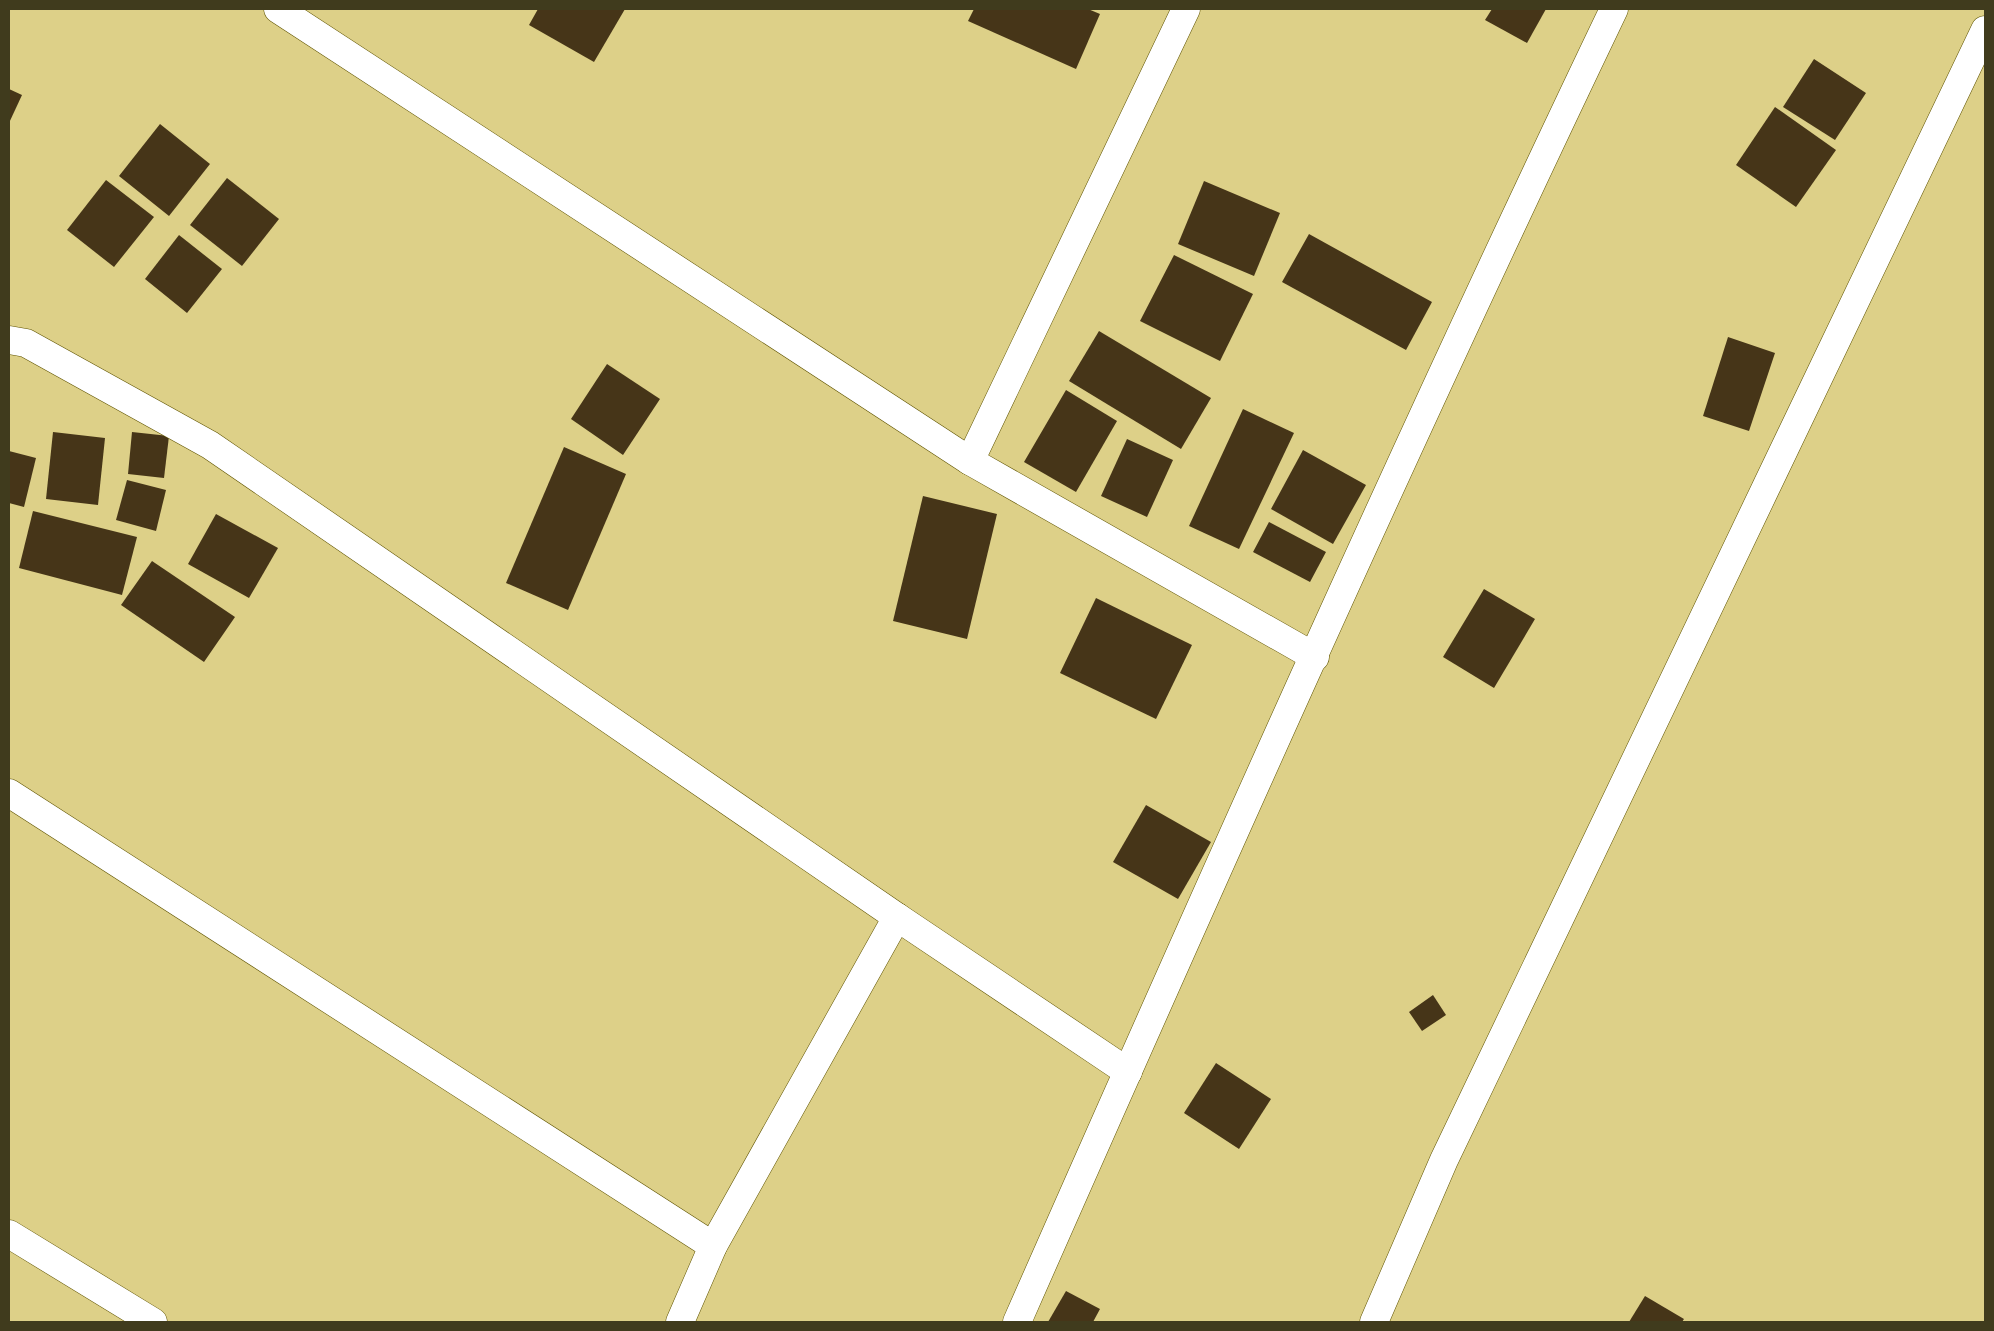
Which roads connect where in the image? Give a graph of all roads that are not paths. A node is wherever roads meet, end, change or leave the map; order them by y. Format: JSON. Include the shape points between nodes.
{"nodes":[{"id":1,"x":278,"y":9,"type":"edge"},
{"id":2,"x":1186,"y":9,"type":"edge"},
{"id":3,"x":1614,"y":9,"type":"edge"},
{"id":4,"x":1985,"y":30,"type":"edge"},
{"id":5,"x":9,"y":340,"type":"edge"},
{"id":6,"x":970,"y":461,"type":"junction"},
{"id":7,"x":1315,"y":657,"type":"junction"},
{"id":8,"x":9,"y":793,"type":"edge"},
{"id":9,"x":897,"y":917,"type":"junction"},
{"id":10,"x":1128,"y":1072,"type":"junction"},
{"id":11,"x":9,"y":1234,"type":"edge"},
{"id":12,"x":713,"y":1246,"type":"junction"},
{"id":13,"x":153,"y":1322,"type":"edge"},
{"id":14,"x":680,"y":1322,"type":"edge"},
{"id":15,"x":1017,"y":1322,"type":"edge"},
{"id":16,"x":1374,"y":1322,"type":"edge"}],
"edges":[{"from":1,"to":6,"type":"street"},
{"from":2,"to":6,"type":"street"},
{"from":3,"to":7,"type":"street","via":[[1497,254]]},
{"from":4,"to":16,"type":"street","via":[[1444,1160]]},
{"from":5,"to":9,"type":"street","via":[[26,344],[210,445]]},
{"from":6,"to":7,"type":"street"},
{"from":7,"to":10,"type":"street"},
{"from":8,"to":12,"type":"street"},
{"from":9,"to":10,"type":"street"},
{"from":9,"to":12,"type":"street"},
{"from":10,"to":15,"type":"street"},
{"from":11,"to":13,"type":"street"},
{"from":12,"to":14,"type":"street"}]}
